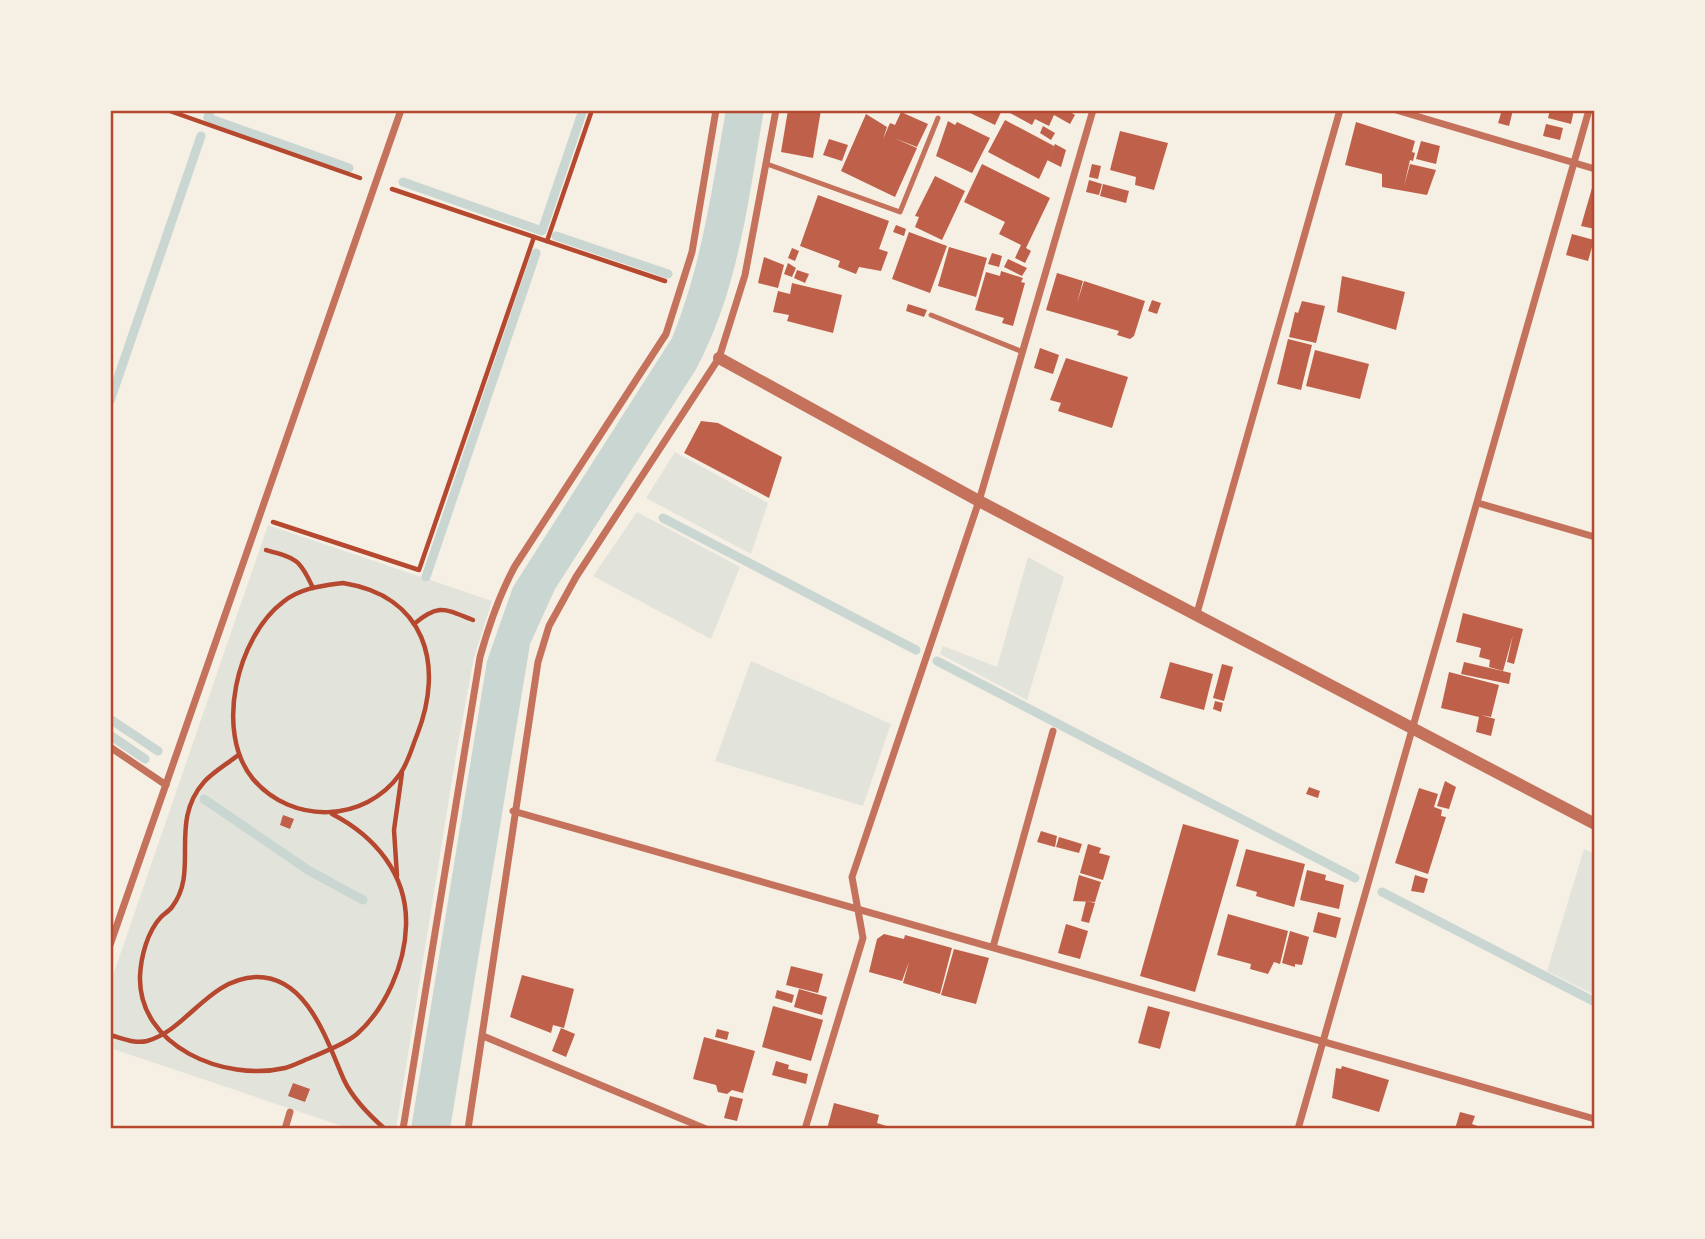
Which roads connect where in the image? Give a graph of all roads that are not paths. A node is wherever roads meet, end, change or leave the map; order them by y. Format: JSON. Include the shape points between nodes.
{"nodes":[{"id":1,"x":401,"y":110,"type":"edge"},
{"id":2,"x":716,"y":110,"type":"edge"},
{"id":3,"x":776,"y":110,"type":"edge"},
{"id":4,"x":1093,"y":110,"type":"edge"},
{"id":5,"x":1340,"y":110,"type":"edge"},
{"id":6,"x":1396,"y":110,"type":"edge"},
{"id":7,"x":1589,"y":110,"type":"edge"},
{"id":8,"x":938,"y":118,"type":"dead end"},
{"id":9,"x":1574,"y":163,"type":"junction"},
{"id":10,"x":767,"y":164,"type":"junction"},
{"id":11,"x":1595,"y":169,"type":"edge"},
{"id":12,"x":931,"y":315,"type":"dead end"},
{"id":13,"x":1023,"y":352,"type":"junction"},
{"id":14,"x":719,"y":358,"type":"junction"},
{"id":15,"x":979,"y":501,"type":"junction"},
{"id":16,"x":1478,"y":503,"type":"junction"},
{"id":17,"x":1595,"y":537,"type":"edge"},
{"id":18,"x":1196,"y":613,"type":"junction"},
{"id":19,"x":1415,"y":729,"type":"junction"},
{"id":20,"x":1053,"y":731,"type":"dead end"},
{"id":21,"x":110,"y":747,"type":"edge"},
{"id":22,"x":166,"y":785,"type":"junction"},
{"id":23,"x":513,"y":811,"type":"junction"},
{"id":24,"x":1595,"y":824,"type":"edge"},
{"id":25,"x":856,"y":908,"type":"junction"},
{"id":26,"x":110,"y":945,"type":"edge"},
{"id":27,"x":993,"y":947,"type":"junction"},
{"id":28,"x":483,"y":1036,"type":"junction"},
{"id":29,"x":1322,"y":1042,"type":"junction"},
{"id":30,"x":290,"y":1112,"type":"dead end"},
{"id":31,"x":1595,"y":1119,"type":"edge"},
{"id":32,"x":285,"y":1129,"type":"edge"},
{"id":33,"x":402,"y":1129,"type":"edge"},
{"id":34,"x":468,"y":1129,"type":"edge"},
{"id":35,"x":706,"y":1129,"type":"edge"},
{"id":36,"x":805,"y":1129,"type":"edge"},
{"id":37,"x":1298,"y":1129,"type":"edge"}],
"edges":[{"from":1,"to":22,"type":"street"},
{"from":2,"to":33,"type":"street","via":[[692,253],[666,334],[515,566],[489,625]]},
{"from":3,"to":10,"type":"street"},
{"from":4,"to":13,"type":"street"},
{"from":5,"to":18,"type":"street"},
{"from":6,"to":9,"type":"street"},
{"from":7,"to":9,"type":"street"},
{"from":8,"to":10,"type":"lane","via":[[900,212]]},
{"from":9,"to":11,"type":"street"},
{"from":9,"to":16,"type":"street"},
{"from":10,"to":14,"type":"street","via":[[745,275]]},
{"from":12,"to":13,"type":"lane"},
{"from":13,"to":15,"type":"street"},
{"from":14,"to":15,"type":"street"},
{"from":14,"to":23,"type":"street","via":[[549,626],[538,662]]},
{"from":15,"to":18,"type":"street"},
{"from":15,"to":25,"type":"street","via":[[852,877]]},
{"from":16,"to":17,"type":"street"},
{"from":16,"to":19,"type":"street"},
{"from":18,"to":19,"type":"street"},
{"from":19,"to":24,"type":"street"},
{"from":19,"to":29,"type":"street"},
{"from":20,"to":27,"type":"street"},
{"from":21,"to":22,"type":"street"},
{"from":22,"to":26,"type":"street"},
{"from":23,"to":25,"type":"street"},
{"from":23,"to":28,"type":"street"},
{"from":25,"to":27,"type":"street"},
{"from":25,"to":36,"type":"street","via":[[863,938]]},
{"from":27,"to":29,"type":"street"},
{"from":28,"to":34,"type":"street"},
{"from":28,"to":35,"type":"street"},
{"from":29,"to":31,"type":"street"},
{"from":29,"to":37,"type":"street"},
{"from":30,"to":32,"type":"street"}]}
